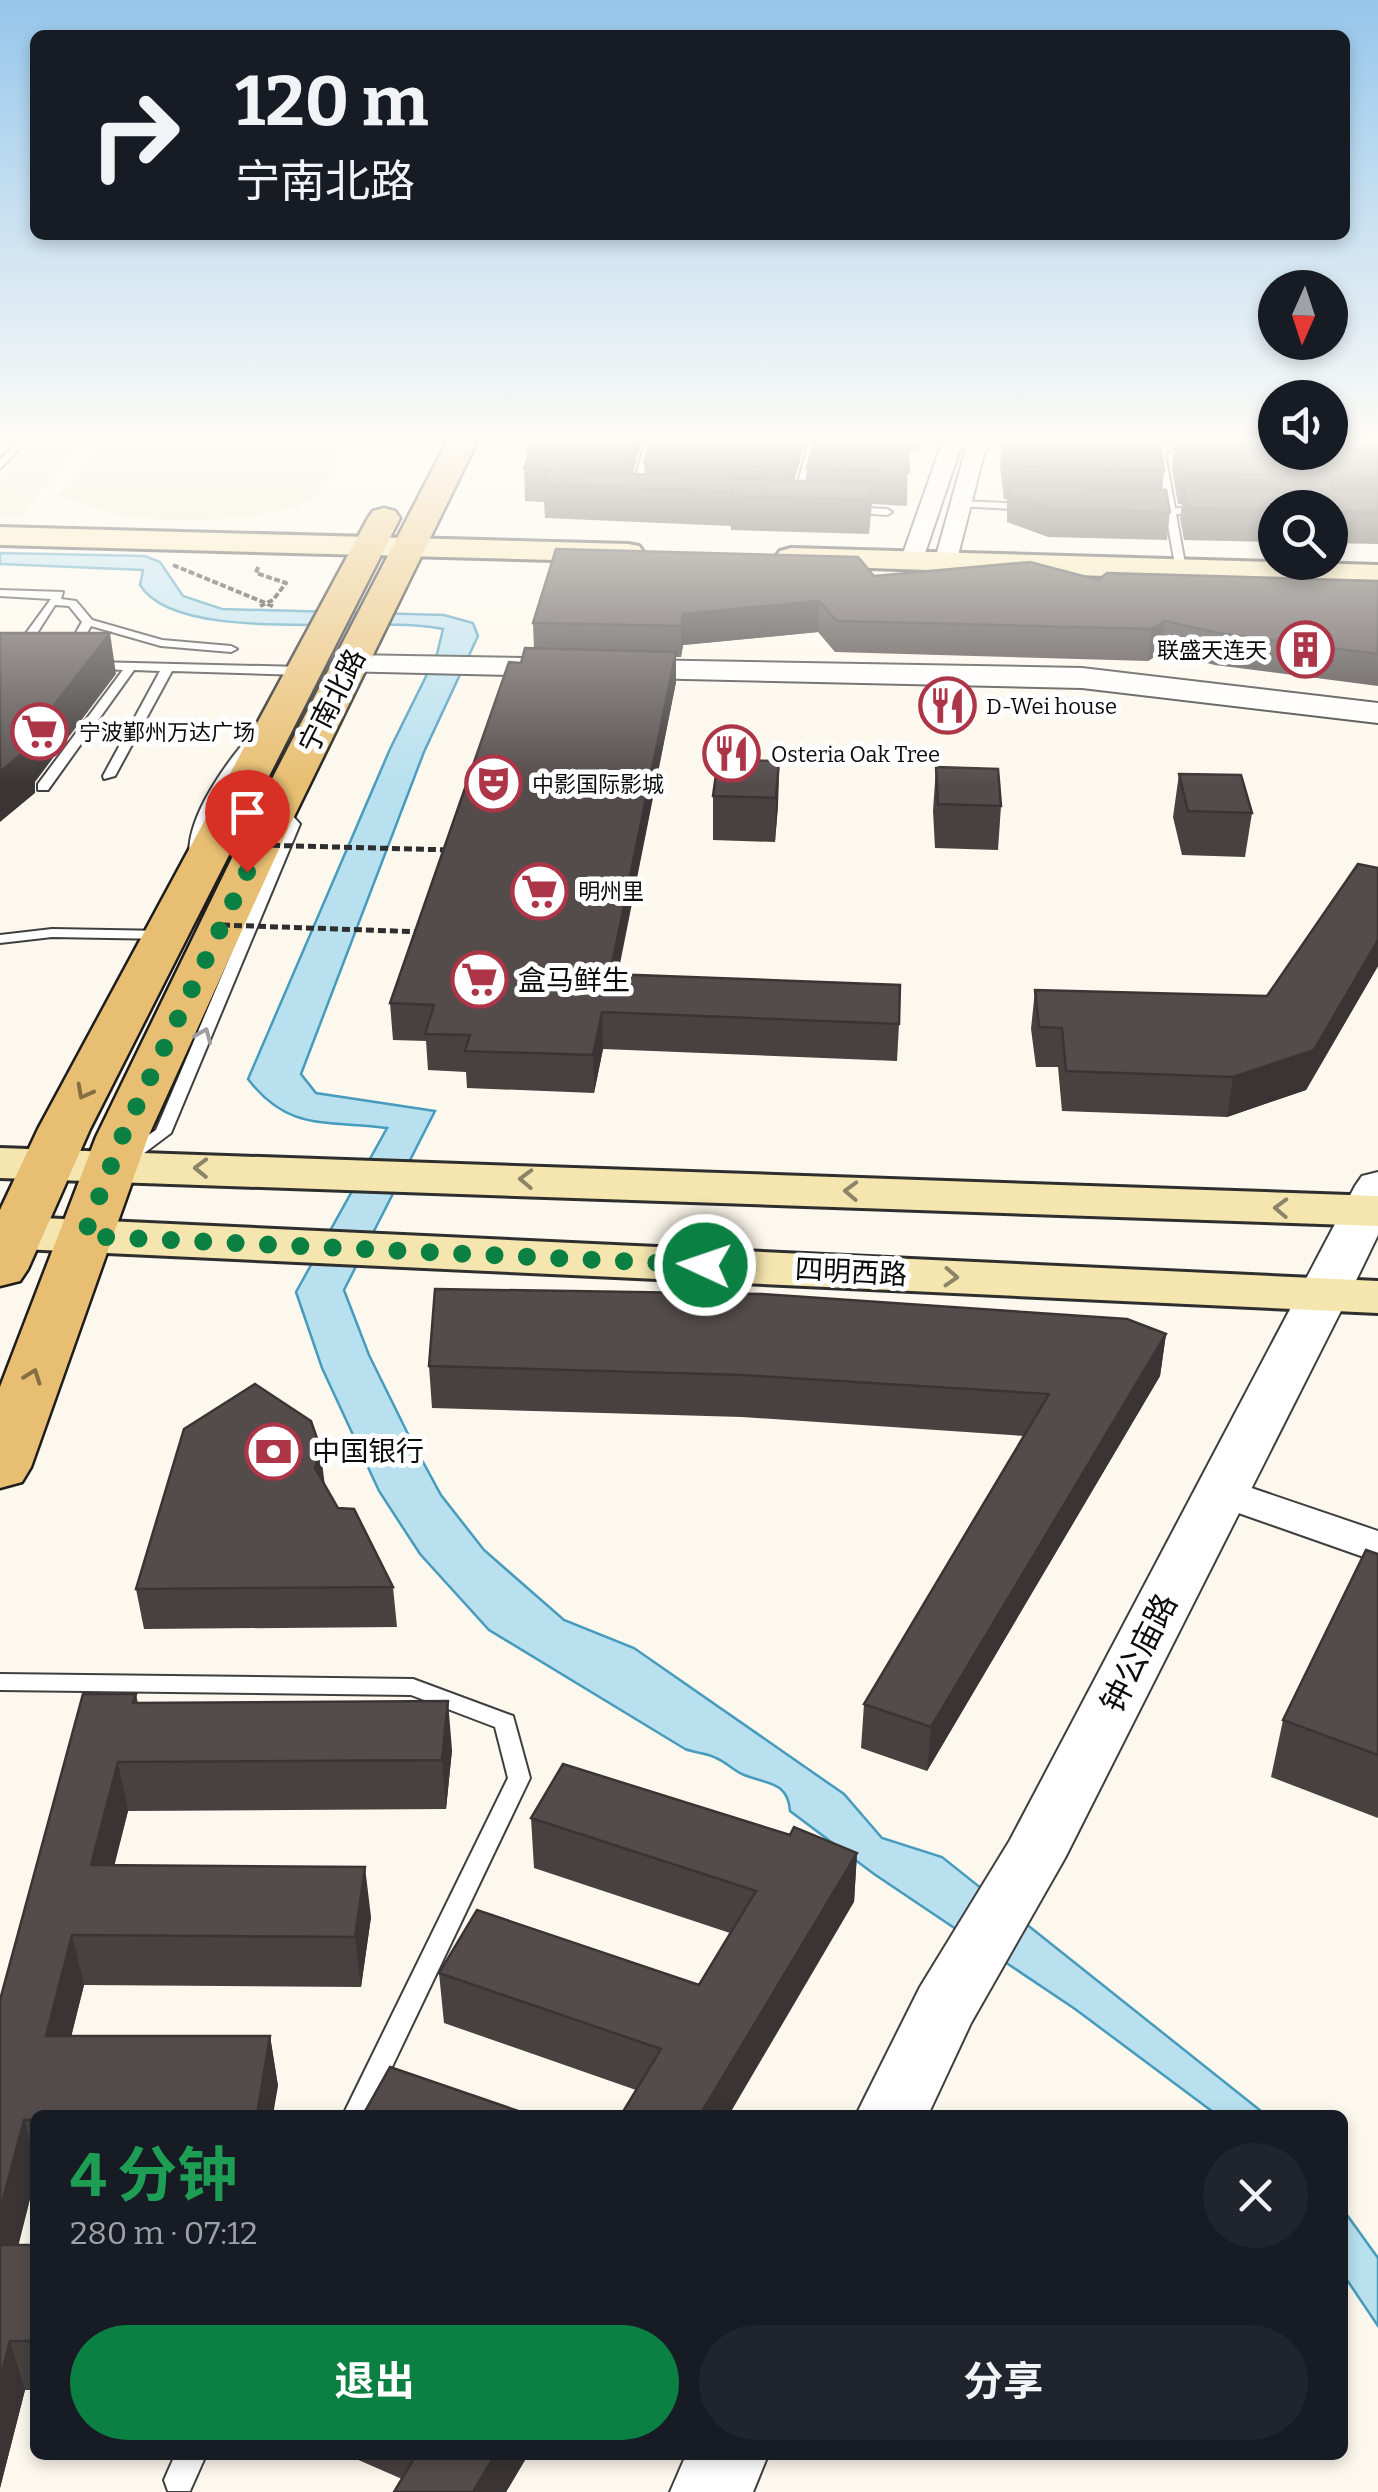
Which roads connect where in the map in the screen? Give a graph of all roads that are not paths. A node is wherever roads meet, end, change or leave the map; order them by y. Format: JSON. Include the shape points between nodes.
{"nodes":[{"id":1,"x":366,"y":552,"type":"edge"},
{"id":2,"x":408,"y":552,"type":"edge"},
{"id":3,"x":598,"y":552,"type":"edge"},
{"id":4,"x":914,"y":552,"type":"edge"},
{"id":5,"x":948,"y":552,"type":"edge"},
{"id":6,"x":1177,"y":552,"type":"edge"},
{"id":7,"x":658,"y":554,"type":"edge"},
{"id":8,"x":755,"y":557,"type":"edge"},
{"id":9,"x":911,"y":562,"type":"junction"},
{"id":10,"x":945,"y":563,"type":"junction"},
{"id":11,"x":1180,"y":570,"type":"junction"},
{"id":12,"x":1378,"y":575,"type":"edge"},
{"id":13,"x":1,"y":595,"type":"edge"},
{"id":14,"x":52,"y":602,"type":"junction"},
{"id":15,"x":88,"y":622,"type":"junction"},
{"id":16,"x":0,"y":640,"type":"edge"},
{"id":17,"x":231,"y":649,"type":"dead end"},
{"id":18,"x":349,"y":664,"type":"junction"},
{"id":19,"x":63,"y":665,"type":"edge"},
{"id":20,"x":80,"y":666,"type":"edge"},
{"id":21,"x":131,"y":667,"type":"junction"},
{"id":22,"x":168,"y":668,"type":"junction"},
{"id":23,"x":301,"y":671,"type":"junction"},
{"id":24,"x":1378,"y":712,"type":"edge"},
{"id":25,"x":109,"y":776,"type":"dead end"},
{"id":26,"x":43,"y":787,"type":"dead end"},
{"id":27,"x":269,"y":827,"type":"junction"},
{"id":28,"x":167,"y":935,"type":"junction"},
{"id":29,"x":0,"y":939,"type":"edge"},
{"id":30,"x":24,"y":1164,"type":"edge"},
{"id":31,"x":112,"y":1167,"type":"junction"},
{"id":32,"x":1374,"y":1203,"type":"edge"},
{"id":33,"x":84,"y":1236,"type":"junction"},
{"id":34,"x":5,"y":1245,"type":"edge"},
{"id":35,"x":1352,"y":1296,"type":"edge"},
{"id":36,"x":0,"y":1467,"type":"edge"},
{"id":37,"x":1222,"y":1492,"type":"junction"},
{"id":38,"x":1378,"y":1547,"type":"edge"},
{"id":39,"x":0,"y":1682,"type":"edge"},
{"id":40,"x":358,"y":2110,"type":"edge"},
{"id":41,"x":894,"y":2110,"type":"edge"},
{"id":42,"x":726,"y":2460,"type":"edge"},
{"id":43,"x":710,"y":2492,"type":"edge"}],
"edges":[{"from":1,"to":23,"type":"main road","name":"宁南北路"},
{"from":2,"to":18,"type":"main road","name":"宁南北路"},
{"from":3,"to":7,"type":"main road"},
{"from":4,"to":9,"type":"street"},
{"from":5,"to":10,"type":"street"},
{"from":6,"to":11,"type":"lane"},
{"from":8,"to":9,"type":"main road"},
{"from":9,"to":10,"type":"main road"},
{"from":10,"to":11,"type":"main road"},
{"from":11,"to":12,"type":"main road"},
{"from":13,"to":14,"type":"lane","via":[[59,594]]},
{"from":14,"to":15,"type":"lane","via":[[72,603]]},
{"from":14,"to":16,"type":"lane","via":[[28,639]]},
{"from":15,"to":17,"type":"lane","via":[[161,644]]},
{"from":15,"to":19,"type":"lane"},
{"from":18,"to":24,"type":"street","via":[[1064,677]]},
{"from":18,"to":27,"type":"main road","name":"宁南北路"},
{"from":20,"to":21,"type":"lane"},
{"from":21,"to":22,"type":"lane"},
{"from":21,"to":26,"type":"lane"},
{"from":22,"to":23,"type":"lane"},
{"from":22,"to":25,"type":"lane"},
{"from":23,"to":28,"type":"main road","name":"宁南北路"},
{"from":27,"to":31,"type":"main road","name":"宁南北路"},
{"from":31,"to":27,"type":"lane","one_way":true,"via":[[162,1134],[293,824]]},
{"from":28,"to":29,"type":"lane"},
{"from":28,"to":30,"type":"main road","name":"宁南北路","one_way":true},
{"from":30,"to":31,"type":"main road"},
{"from":30,"to":34,"type":"main road","name":"宁南北路"},
{"from":32,"to":31,"type":"main road","one_way":true},
{"from":31,"to":33,"type":"main road","name":"宁南北路"},
{"from":32,"to":35,"type":"street","name":"钟公庙路"},
{"from":33,"to":34,"type":"main road","name":"四明西路"},
{"from":33,"to":35,"type":"main road","name":"四明西路","one_way":true},
{"from":36,"to":33,"type":"main road","name":"宁南北路","one_way":true},
{"from":35,"to":37,"type":"street","name":"钟公庙路"},
{"from":37,"to":38,"type":"street"},
{"from":37,"to":41,"type":"street","name":"钟公庙路"},
{"from":39,"to":40,"type":"lane","via":[[412,1687],[505,1722],[519,1778]]},
{"from":42,"to":43,"type":"street"}]}
